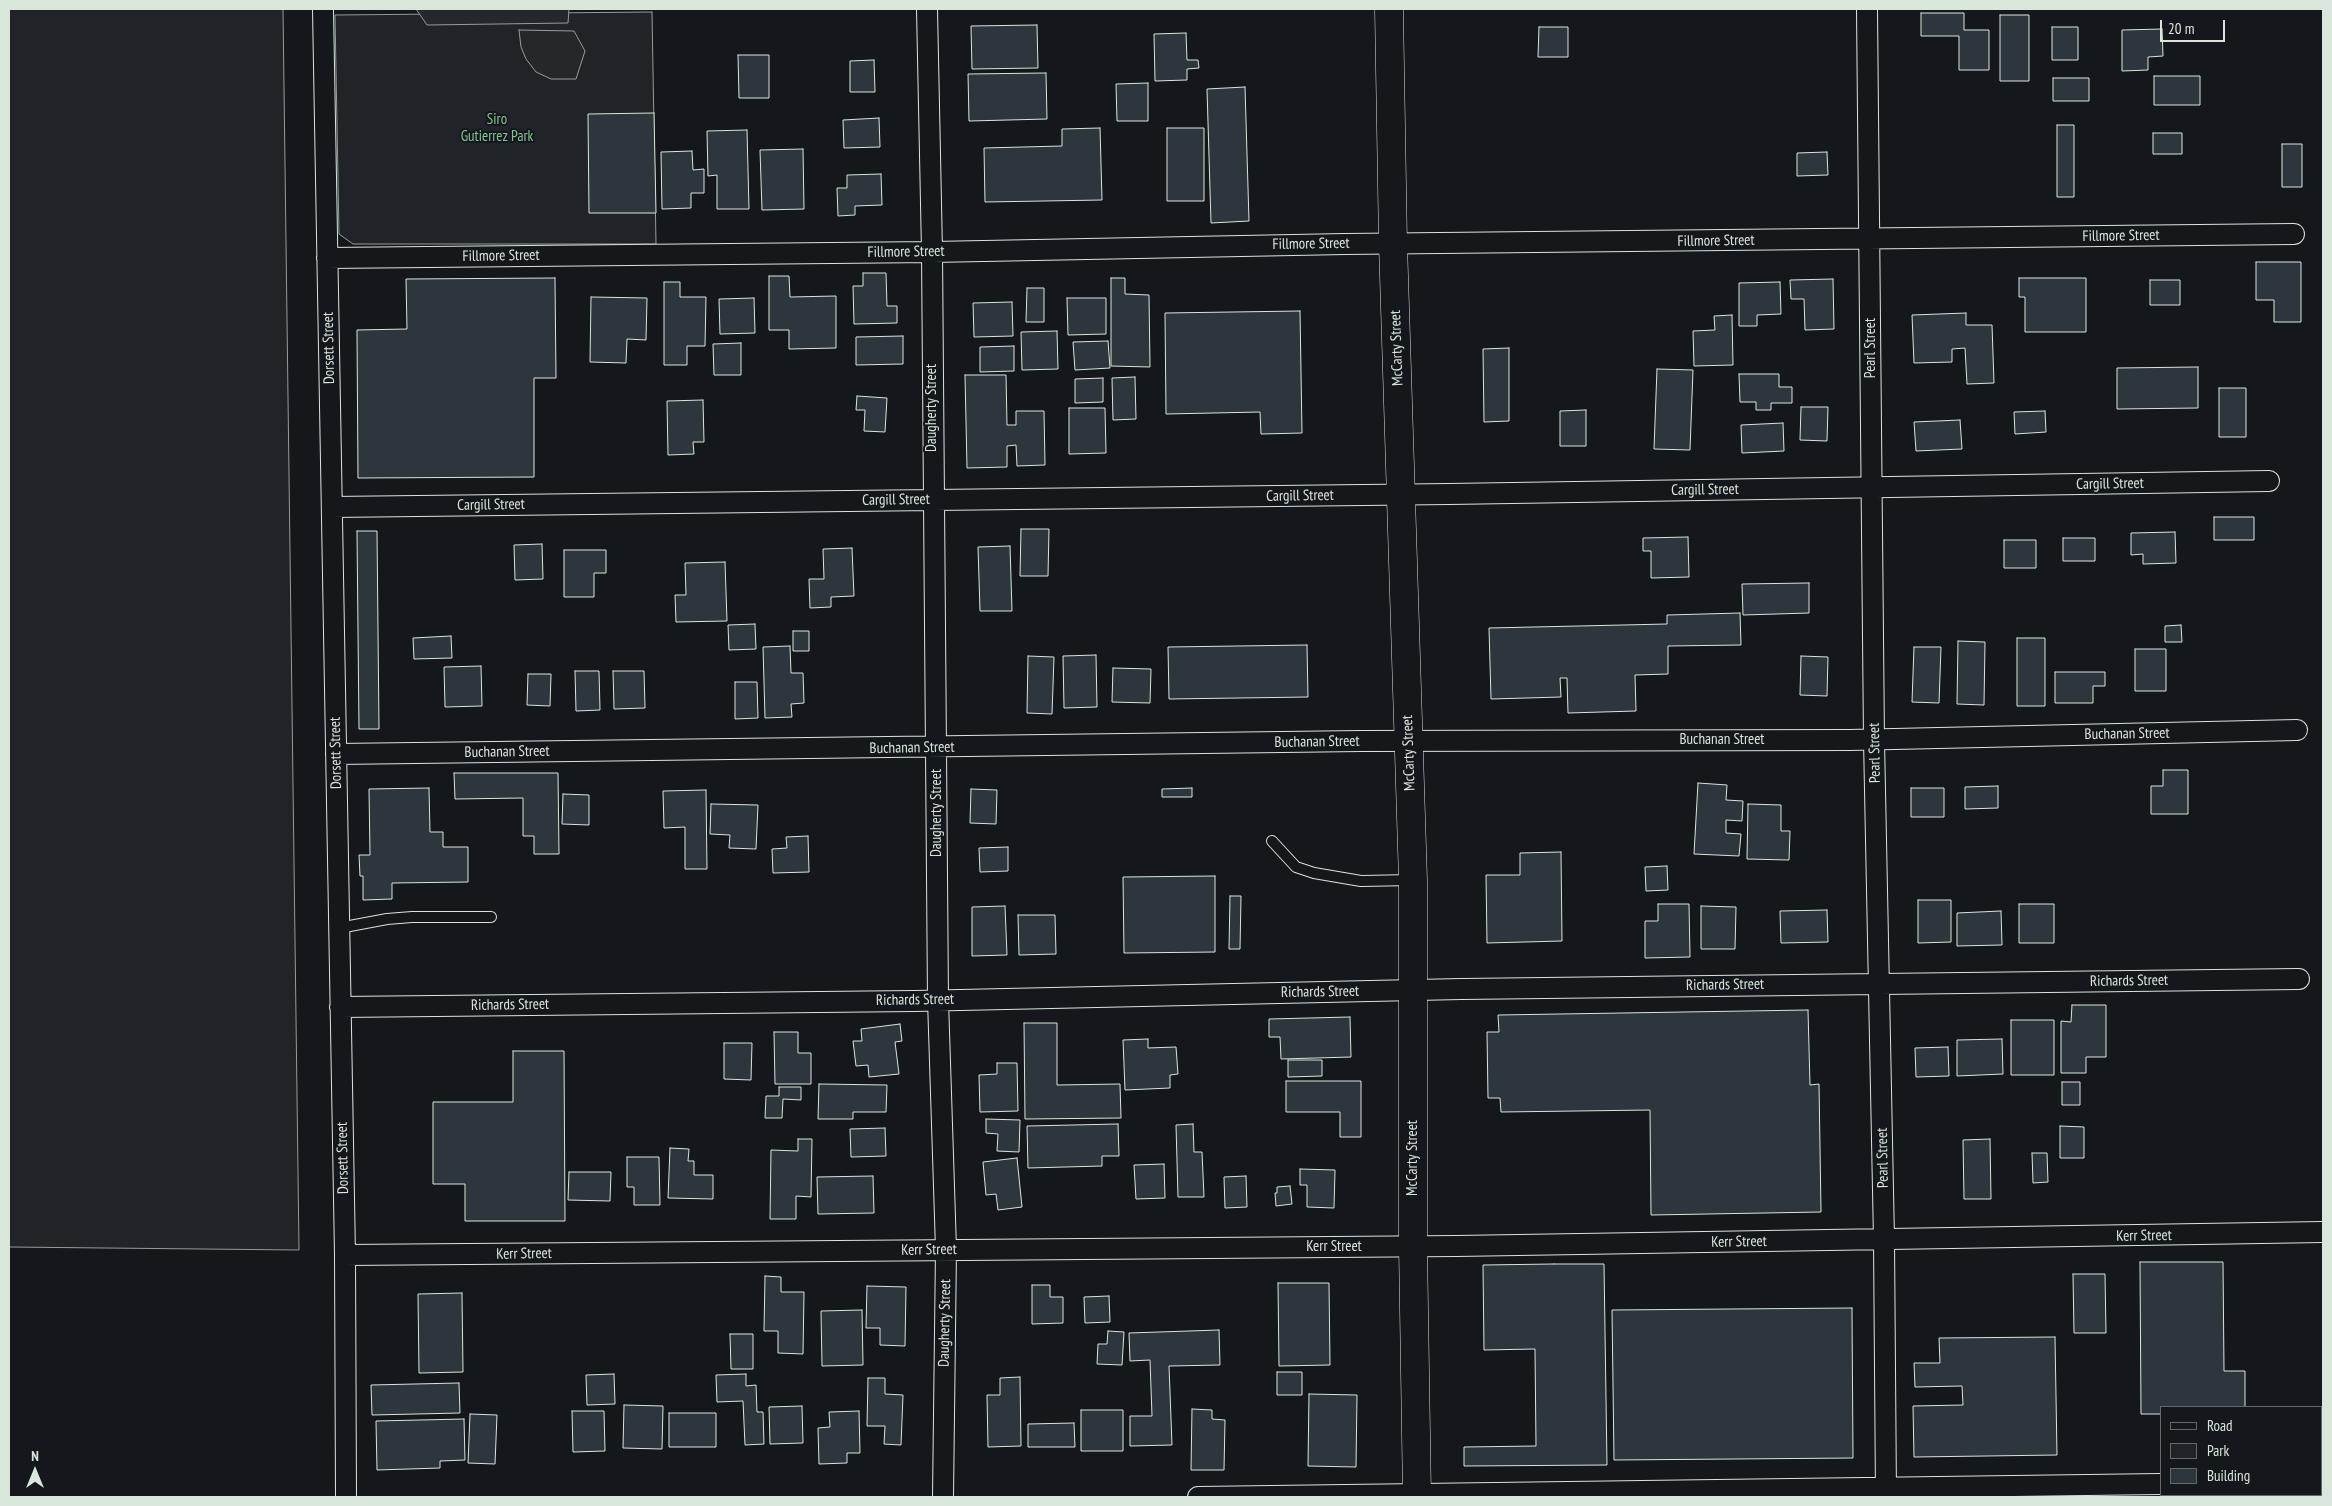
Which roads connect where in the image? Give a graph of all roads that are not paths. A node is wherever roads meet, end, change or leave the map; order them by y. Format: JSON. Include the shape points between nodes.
{"nodes":[{"id":1,"x":323,"y":9,"type":"edge"},
{"id":2,"x":927,"y":9,"type":"edge"},
{"id":3,"x":1389,"y":9,"type":"edge"},
{"id":4,"x":1867,"y":9,"type":"edge"},
{"id":5,"x":2294,"y":234,"type":"dead end"},
{"id":6,"x":1870,"y":239,"type":"junction"},
{"id":7,"x":1393,"y":244,"type":"junction"},
{"id":8,"x":932,"y":252,"type":"junction"},
{"id":9,"x":328,"y":258,"type":"junction"},
{"id":10,"x":2269,"y":481,"type":"dead end"},
{"id":11,"x":1871,"y":487,"type":"junction"},
{"id":12,"x":1402,"y":495,"type":"junction"},
{"id":13,"x":932,"y":499,"type":"junction"},
{"id":14,"x":332,"y":507,"type":"junction"},
{"id":15,"x":2297,"y":730,"type":"dead end"},
{"id":16,"x":1874,"y":740,"type":"junction"},
{"id":17,"x":1409,"y":741,"type":"junction"},
{"id":18,"x":937,"y":747,"type":"junction"},
{"id":19,"x":336,"y":754,"type":"junction"},
{"id":20,"x":1272,"y":841,"type":"dead end"},
{"id":21,"x":1413,"y":880,"type":"junction"},
{"id":22,"x":490,"y":916,"type":"dead end"},
{"id":23,"x":339,"y":928,"type":"junction"},
{"id":24,"x":2299,"y":979,"type":"dead end"},
{"id":25,"x":1880,"y":984,"type":"junction"},
{"id":26,"x":1412,"y":990,"type":"junction"},
{"id":27,"x":938,"y":1000,"type":"junction"},
{"id":28,"x":340,"y":1007,"type":"junction"},
{"id":29,"x":2323,"y":1232,"type":"edge"},
{"id":30,"x":1884,"y":1240,"type":"junction"},
{"id":31,"x":1413,"y":1246,"type":"junction"},
{"id":32,"x":946,"y":1249,"type":"junction"},
{"id":33,"x":345,"y":1255,"type":"junction"},
{"id":34,"x":2160,"y":1484,"type":"edge"},
{"id":35,"x":1886,"y":1492,"type":"edge"},
{"id":36,"x":1417,"y":1496,"type":"edge"},
{"id":37,"x":346,"y":1497,"type":"edge"},
{"id":38,"x":943,"y":1497,"type":"edge"},
{"id":39,"x":1198,"y":1497,"type":"edge"}],
"edges":[{"from":1,"to":9,"type":"street","name":"Dorsett Street"},
{"from":2,"to":8,"type":"street","name":"Daugherty Street"},
{"from":3,"to":7,"type":"main road","name":"McCarty Street"},
{"from":4,"to":6,"type":"street","name":"Pearl Street"},
{"from":5,"to":6,"type":"street","name":"Fillmore Street"},
{"from":6,"to":7,"type":"street","name":"Fillmore Street"},
{"from":6,"to":11,"type":"street","name":"Pearl Street"},
{"from":7,"to":8,"type":"street","name":"Fillmore Street"},
{"from":7,"to":12,"type":"main road","name":"McCarty Street"},
{"from":8,"to":9,"type":"street","name":"Fillmore Street"},
{"from":8,"to":13,"type":"street","name":"Daugherty Street"},
{"from":9,"to":14,"type":"street","name":"Dorsett Street"},
{"from":10,"to":11,"type":"street","name":"Cargill Street"},
{"from":11,"to":12,"type":"street","name":"Cargill Street"},
{"from":11,"to":16,"type":"street","name":"Pearl Street"},
{"from":12,"to":13,"type":"street","name":"Cargill Street"},
{"from":12,"to":17,"type":"main road","name":"McCarty Street"},
{"from":13,"to":14,"type":"street","name":"Cargill Street"},
{"from":13,"to":18,"type":"street","name":"Daugherty Street"},
{"from":14,"to":19,"type":"street","name":"Dorsett Street"},
{"from":15,"to":16,"type":"street","name":"Buchanan Street"},
{"from":16,"to":17,"type":"street","name":"Buchanan Street"},
{"from":16,"to":25,"type":"street","name":"Pearl Street"},
{"from":17,"to":18,"type":"street","name":"Buchanan Street"},
{"from":17,"to":21,"type":"main road","name":"McCarty Street"},
{"from":18,"to":19,"type":"street","name":"Buchanan Street"},
{"from":18,"to":27,"type":"street","name":"Daugherty Street"},
{"from":19,"to":23,"type":"street","name":"Dorsett Street"},
{"from":20,"to":21,"type":"lane","via":[[1296,867],[1314,873],[1362,881]]},
{"from":21,"to":26,"type":"main road","name":"McCarty Street"},
{"from":22,"to":23,"type":"lane","via":[[412,916]]},
{"from":23,"to":28,"type":"street","name":"Dorsett Street"},
{"from":24,"to":25,"type":"street","name":"Richards Street"},
{"from":25,"to":26,"type":"street","name":"Richards Street"},
{"from":25,"to":30,"type":"street","name":"Pearl Street"},
{"from":26,"to":27,"type":"street","name":"Richards Street"},
{"from":26,"to":31,"type":"main road","name":"McCarty Street"},
{"from":27,"to":28,"type":"street","name":"Richards Street"},
{"from":27,"to":32,"type":"street","name":"Daugherty Street"},
{"from":28,"to":33,"type":"street","name":"Dorsett Street"},
{"from":29,"to":30,"type":"street","name":"Kerr Street"},
{"from":30,"to":31,"type":"street","name":"Kerr Street"},
{"from":30,"to":35,"type":"street","name":"Pearl Street"},
{"from":31,"to":32,"type":"street","name":"Kerr Street"},
{"from":31,"to":36,"type":"main road","name":"McCarty Street"},
{"from":32,"to":33,"type":"street","name":"Kerr Street"},
{"from":32,"to":38,"type":"street","name":"Daugherty Street"},
{"from":33,"to":37,"type":"street","name":"Dorsett Street"},
{"from":34,"to":35,"type":"street"},
{"from":35,"to":36,"type":"street"},
{"from":36,"to":39,"type":"street"}]}
